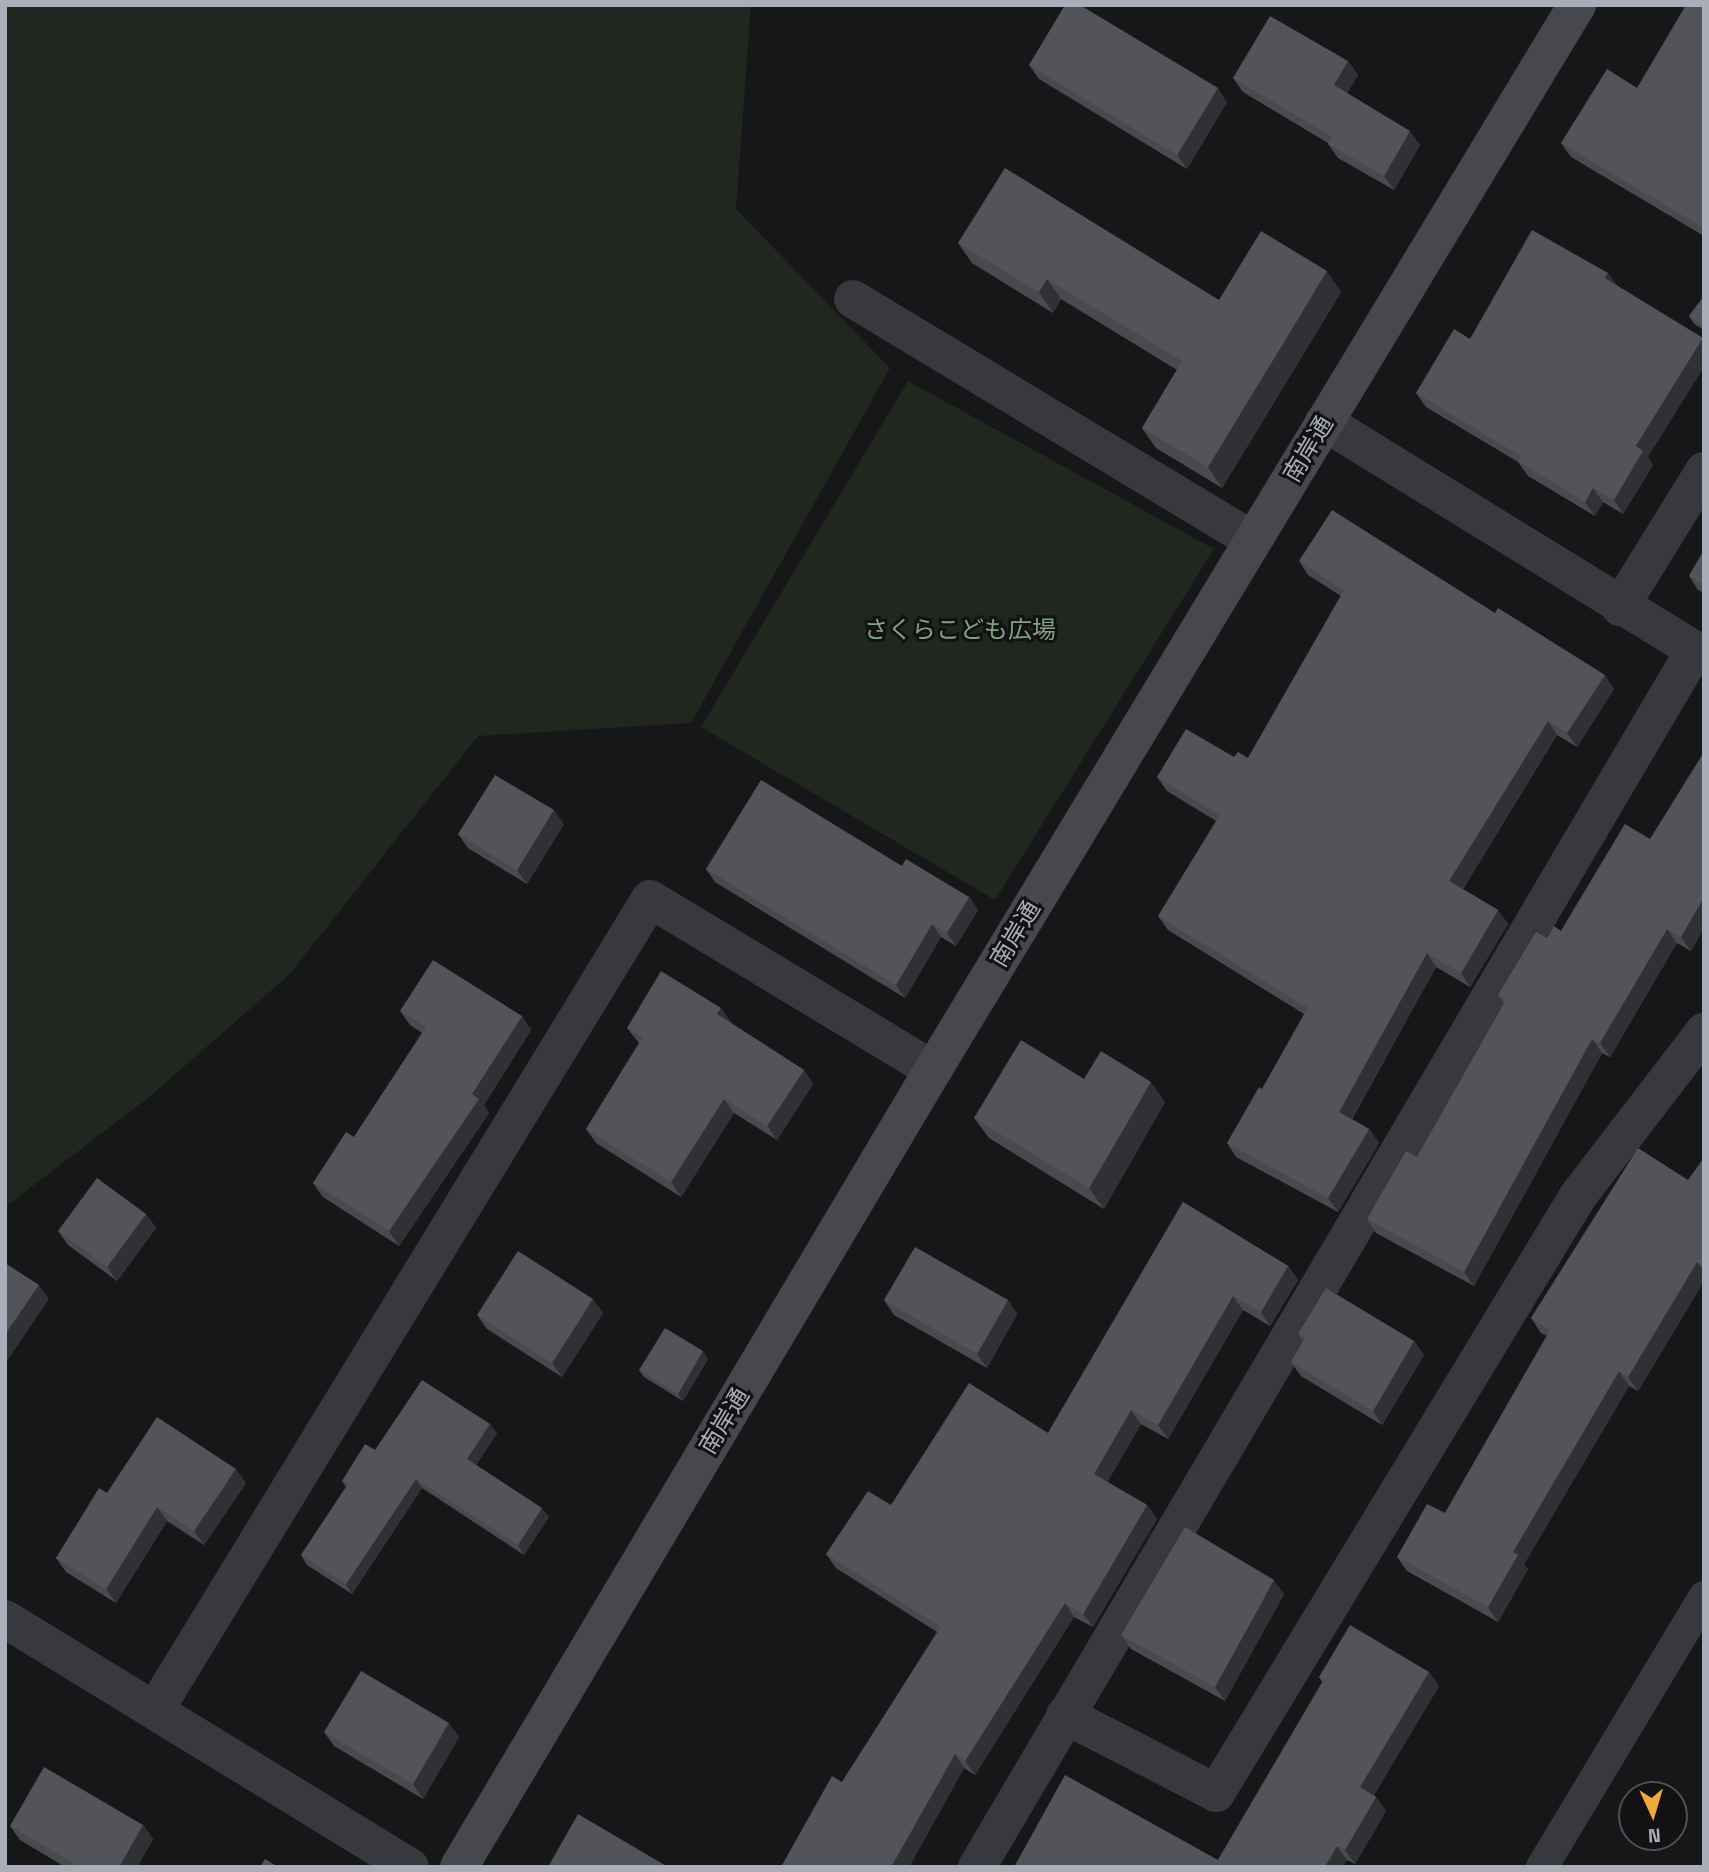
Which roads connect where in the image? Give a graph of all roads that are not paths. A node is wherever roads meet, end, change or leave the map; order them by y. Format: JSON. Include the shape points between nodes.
{"nodes":[{"id":1,"x":1577,"y":5,"type":"edge"},
{"id":2,"x":853,"y":299,"type":"dead end"},
{"id":3,"x":1324,"y":422,"type":"junction"},
{"id":4,"x":1704,"y":471,"type":"edge"},
{"id":5,"x":1253,"y":540,"type":"junction"},
{"id":6,"x":1620,"y":607,"type":"junction"},
{"id":7,"x":1699,"y":654,"type":"edge"},
{"id":8,"x":1704,"y":1032,"type":"edge"},
{"id":9,"x":933,"y":1070,"type":"junction"},
{"id":10,"x":1704,"y":1597,"type":"edge"},
{"id":11,"x":5,"y":1619,"type":"edge"},
{"id":12,"x":155,"y":1710,"type":"junction"},
{"id":13,"x":1065,"y":1715,"type":"junction"},
{"id":14,"x":411,"y":1867,"type":"edge"},
{"id":15,"x":459,"y":1867,"type":"edge"},
{"id":16,"x":976,"y":1867,"type":"edge"},
{"id":17,"x":1542,"y":1867,"type":"edge"}],
"edges":[{"from":1,"to":3,"type":"main road","name":"南岸通"},
{"from":2,"to":5,"type":"street"},
{"from":3,"to":5,"type":"main road","name":"南岸通"},
{"from":3,"to":6,"type":"street"},
{"from":4,"to":6,"type":"street"},
{"from":5,"to":9,"type":"main road","name":"南岸通"},
{"from":6,"to":7,"type":"street"},
{"from":7,"to":13,"type":"street"},
{"from":8,"to":13,"type":"street","via":[[1577,1196],[1216,1794]]},
{"from":9,"to":12,"type":"street","via":[[650,899]]},
{"from":9,"to":15,"type":"main road","name":"南岸通"},
{"from":10,"to":17,"type":"lane"},
{"from":11,"to":12,"type":"street"},
{"from":12,"to":14,"type":"street"},
{"from":13,"to":16,"type":"street"}]}
